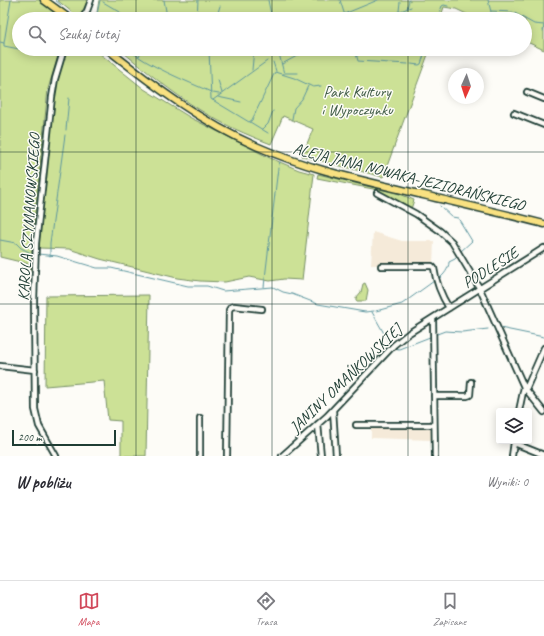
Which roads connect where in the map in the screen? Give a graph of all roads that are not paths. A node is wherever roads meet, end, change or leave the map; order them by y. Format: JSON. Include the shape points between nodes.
{"nodes":[{"id":1,"x":44,"y":0,"type":"edge"},
{"id":2,"x":50,"y":0,"type":"edge"},
{"id":3,"x":91,"y":0,"type":"edge"},
{"id":4,"x":60,"y":12,"type":"edge"},
{"id":5,"x":64,"y":12,"type":"edge"},
{"id":6,"x":86,"y":12,"type":"edge"},
{"id":7,"x":62,"y":56,"type":"edge"},
{"id":8,"x":116,"y":56,"type":"edge"},
{"id":9,"x":527,"y":92,"type":"dead end"},
{"id":10,"x":544,"y":99,"type":"edge"},
{"id":11,"x":514,"y":113,"type":"dead end"},
{"id":12,"x":544,"y":125,"type":"edge"},
{"id":13,"x":377,"y":193,"type":"dead end"},
{"id":14,"x":544,"y":224,"type":"edge"},
{"id":15,"x":544,"y":248,"type":"edge"},
{"id":16,"x":381,"y":266,"type":"dead end"},
{"id":17,"x":480,"y":289,"type":"junction"},
{"id":18,"x":449,"y":308,"type":"junction"},
{"id":19,"x":262,"y":309,"type":"dead end"},
{"id":20,"x":433,"y":318,"type":"junction"},
{"id":21,"x":544,"y":348,"type":"edge"},
{"id":22,"x":0,"y":366,"type":"edge"},
{"id":23,"x":35,"y":370,"type":"junction"},
{"id":24,"x":471,"y":382,"type":"dead end"},
{"id":25,"x":525,"y":388,"type":"junction"},
{"id":26,"x":434,"y":396,"type":"junction"},
{"id":27,"x":519,"y":408,"type":"edge"},
{"id":28,"x":333,"y":410,"type":"junction"},
{"id":29,"x":544,"y":412,"type":"edge"},
{"id":30,"x":200,"y":418,"type":"dead end"},
{"id":31,"x":318,"y":424,"type":"junction"},
{"id":32,"x":356,"y":425,"type":"dead end"},
{"id":33,"x":434,"y":425,"type":"junction"},
{"id":34,"x":514,"y":444,"type":"edge"},
{"id":35,"x":519,"y":444,"type":"edge"},
{"id":36,"x":544,"y":455,"type":"edge"},
{"id":37,"x":56,"y":456,"type":"edge"},
{"id":38,"x":200,"y":456,"type":"edge"},
{"id":39,"x":227,"y":456,"type":"edge"},
{"id":40,"x":282,"y":456,"type":"edge"},
{"id":41,"x":321,"y":456,"type":"edge"},
{"id":42,"x":336,"y":456,"type":"edge"},
{"id":43,"x":434,"y":456,"type":"edge"},
{"id":44,"x":512,"y":456,"type":"edge"}],
"edges":[{"from":1,"to":4,"type":"main road"},
{"from":2,"to":5,"type":"main road"},
{"from":3,"to":6,"type":"street"},
{"from":7,"to":23,"type":"street","name":"KAROLA SZYMANOWSKIEGO","via":[[52,97],[36,243]]},
{"from":8,"to":14,"type":"main road","name":"ALEJA JANA NOWAKA-JEZIORAŃSKIEGO","via":[[194,114],[273,153],[340,175]]},
{"from":9,"to":10,"type":"street"},
{"from":11,"to":12,"type":"street"},
{"from":13,"to":17,"type":"street","via":[[416,214],[446,236]]},
{"from":15,"to":17,"type":"street","name":"PODLESIE"},
{"from":16,"to":18,"type":"street","via":[[432,266]]},
{"from":17,"to":18,"type":"street","name":"PODLESIE"},
{"from":17,"to":25,"type":"street"},
{"from":18,"to":20,"type":"street","name":"JANINY OMAŃKOWSKIEJ"},
{"from":19,"to":39,"type":"street","via":[[234,306],[229,310]]},
{"from":20,"to":26,"type":"street"},
{"from":20,"to":28,"type":"street","name":"JANINY OMAŃKOWSKIEJ","via":[[394,345]]},
{"from":21,"to":25,"type":"street"},
{"from":22,"to":23,"type":"street"},
{"from":23,"to":37,"type":"street","name":"KAROLA SZYMANOWSKIEGO","via":[[37,420]]},
{"from":24,"to":26,"type":"street","via":[[470,395]]},
{"from":25,"to":27,"type":"street"},
{"from":25,"to":29,"type":"street"},
{"from":26,"to":33,"type":"street"},
{"from":28,"to":31,"type":"street","name":"JANINY OMAŃKOWSKIEJ"},
{"from":28,"to":42,"type":"street"},
{"from":30,"to":38,"type":"street"},
{"from":31,"to":40,"type":"street","name":"JANINY OMAŃKOWSKIEJ"},
{"from":31,"to":41,"type":"street"},
{"from":32,"to":33,"type":"street"},
{"from":33,"to":43,"type":"street"},
{"from":34,"to":44,"type":"street"},
{"from":35,"to":36,"type":"street"}]}
